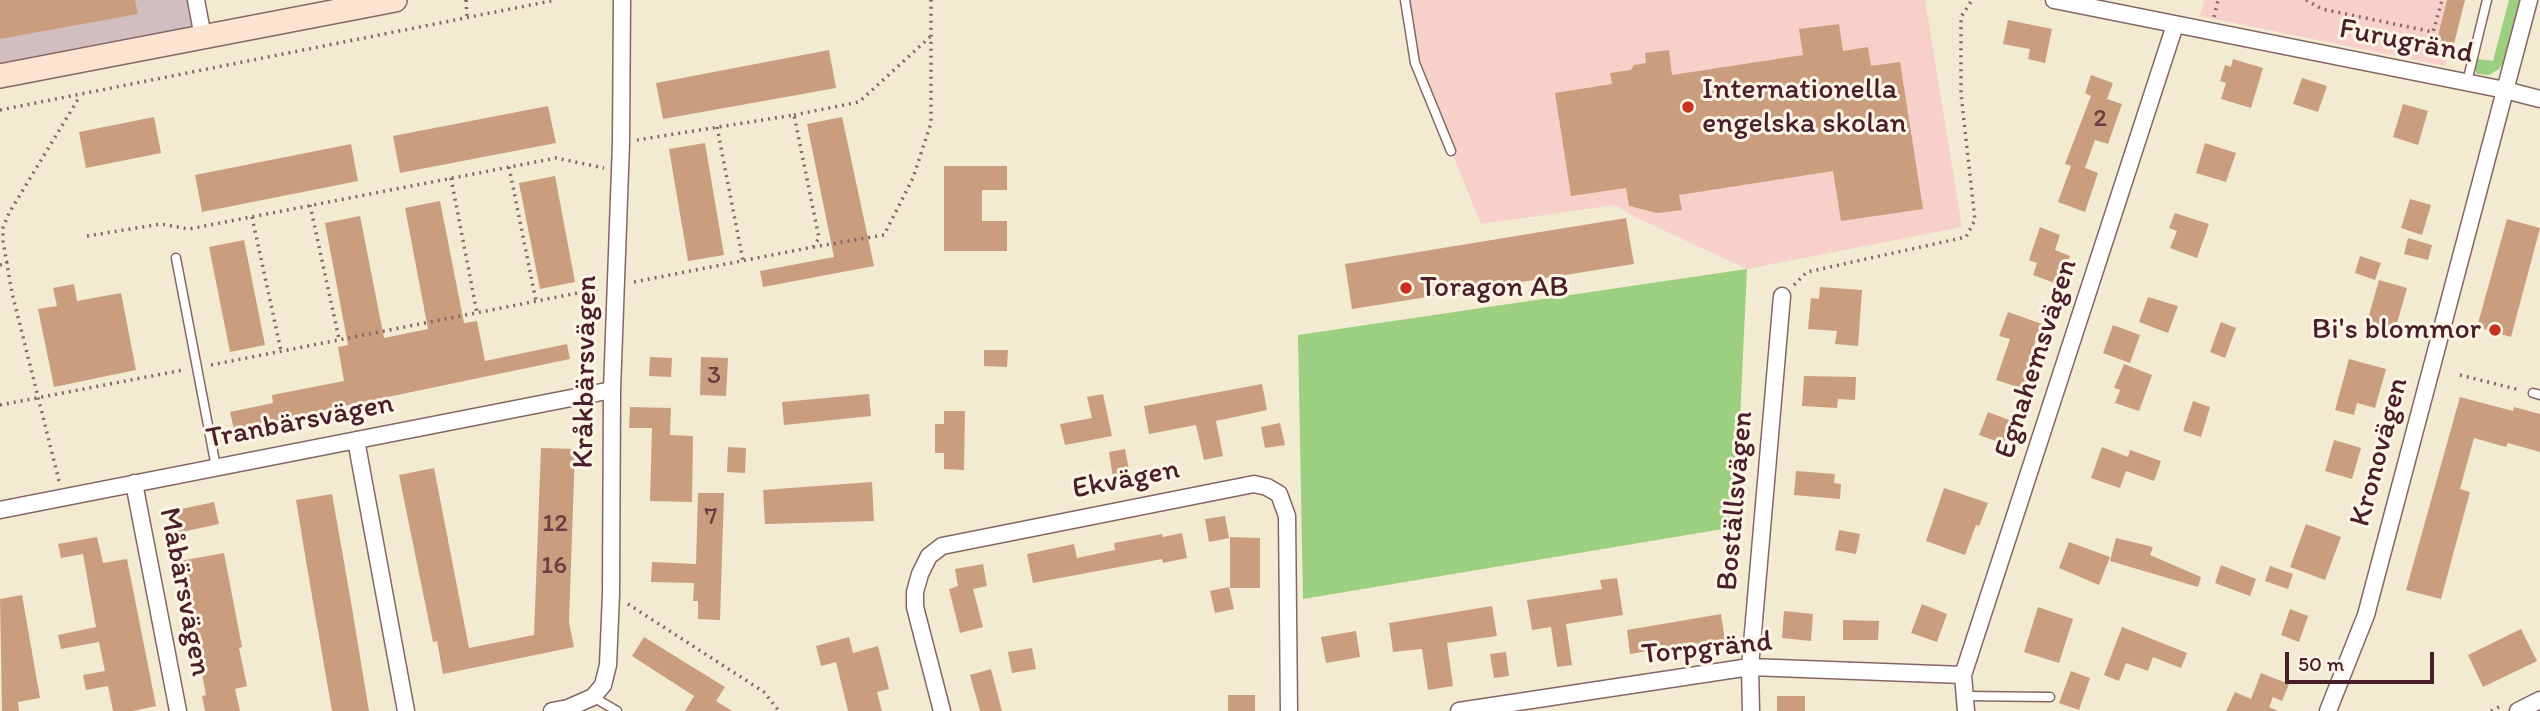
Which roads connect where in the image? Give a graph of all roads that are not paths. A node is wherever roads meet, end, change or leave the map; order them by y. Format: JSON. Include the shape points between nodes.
{"nodes":[{"id":1,"x":196,"y":0,"type":"edge"},
{"id":2,"x":395,"y":0,"type":"edge"},
{"id":3,"x":622,"y":0,"type":"edge"},
{"id":4,"x":1405,"y":0,"type":"edge"},
{"id":5,"x":2054,"y":0,"type":"edge"},
{"id":6,"x":2487,"y":0,"type":"edge"},
{"id":7,"x":2529,"y":0,"type":"edge"},
{"id":8,"x":2175,"y":25,"type":"junction"},
{"id":9,"x":203,"y":37,"type":"junction"},
{"id":10,"x":0,"y":76,"type":"edge"},
{"id":11,"x":2467,"y":83,"type":"junction"},
{"id":12,"x":2505,"y":90,"type":"junction"},
{"id":13,"x":2540,"y":100,"type":"edge"},
{"id":14,"x":1451,"y":150,"type":"dead end"},
{"id":15,"x":176,"y":258,"type":"dead end"},
{"id":16,"x":1782,"y":296,"type":"road end"},
{"id":17,"x":612,"y":390,"type":"junction"},
{"id":18,"x":356,"y":440,"type":"junction"},
{"id":19,"x":215,"y":467,"type":"junction"},
{"id":20,"x":134,"y":482,"type":"junction"},
{"id":21,"x":0,"y":510,"type":"edge"},
{"id":22,"x":1751,"y":667,"type":"junction"},
{"id":23,"x":1963,"y":675,"type":"junction"},
{"id":24,"x":593,"y":696,"type":"junction"},
{"id":25,"x":2050,"y":696,"type":"dead end"},
{"id":26,"x":2540,"y":700,"type":"edge"},
{"id":27,"x":1966,"y":704,"type":"edge"},
{"id":28,"x":563,"y":710,"type":"edge"},
{"id":29,"x":178,"y":711,"type":"edge"},
{"id":30,"x":406,"y":711,"type":"edge"},
{"id":31,"x":617,"y":711,"type":"edge"},
{"id":32,"x":942,"y":711,"type":"edge"},
{"id":33,"x":1289,"y":711,"type":"edge"},
{"id":34,"x":1459,"y":711,"type":"edge"},
{"id":35,"x":1751,"y":711,"type":"edge"},
{"id":36,"x":2328,"y":711,"type":"edge"},
{"id":37,"x":2518,"y":711,"type":"edge"}],
"edges":[{"from":1,"to":9,"type":"street"},
{"from":2,"to":9,"type":"street"},
{"from":3,"to":17,"type":"street","name":"Kråkbärsvägen"},
{"from":4,"to":14,"type":"lane","via":[[1415,64]]},
{"from":5,"to":8,"type":"street","name":"Furugränd"},
{"from":6,"to":11,"type":"lane"},
{"from":7,"to":12,"type":"street","name":"Kronovägen"},
{"from":8,"to":11,"type":"street","name":"Furugränd"},
{"from":8,"to":23,"type":"street","name":"Egnahemsvägen"},
{"from":9,"to":10,"type":"street"},
{"from":11,"to":12,"type":"street","name":"Furugränd"},
{"from":12,"to":13,"type":"street","name":"Furugränd"},
{"from":12,"to":36,"type":"street","name":"Kronovägen","via":[[2366,615]]},
{"from":15,"to":19,"type":"lane"},
{"from":16,"to":22,"type":"street","name":"Boställsvägen"},
{"from":17,"to":18,"type":"street","name":"Tranbärsvägen"},
{"from":17,"to":24,"type":"street","name":"Kråkbärsvägen","via":[[608,665],[603,685]]},
{"from":18,"to":19,"type":"street","name":"Tranbärsvägen"},
{"from":18,"to":30,"type":"street"},
{"from":19,"to":20,"type":"street","name":"Tranbärsvägen"},
{"from":20,"to":21,"type":"street","name":"Tranbärsvägen"},
{"from":20,"to":29,"type":"street","name":"Måbärsvägen"},
{"from":22,"to":23,"type":"street","name":"Torpgränd"},
{"from":22,"to":34,"type":"street","name":"Torpgränd"},
{"from":22,"to":35,"type":"street","name":"Boställsvägen"},
{"from":23,"to":27,"type":"street","name":"Egnahemsvägen"},
{"from":24,"to":28,"type":"street"},
{"from":24,"to":31,"type":"lane"},
{"from":25,"to":27,"type":"lane"},
{"from":26,"to":37,"type":"street"},
{"from":32,"to":33,"type":"street","name":"Ekvägen","via":[[915,592],[929,556],[942,546],[1254,484],[1279,494],[1287,516]]}]}
